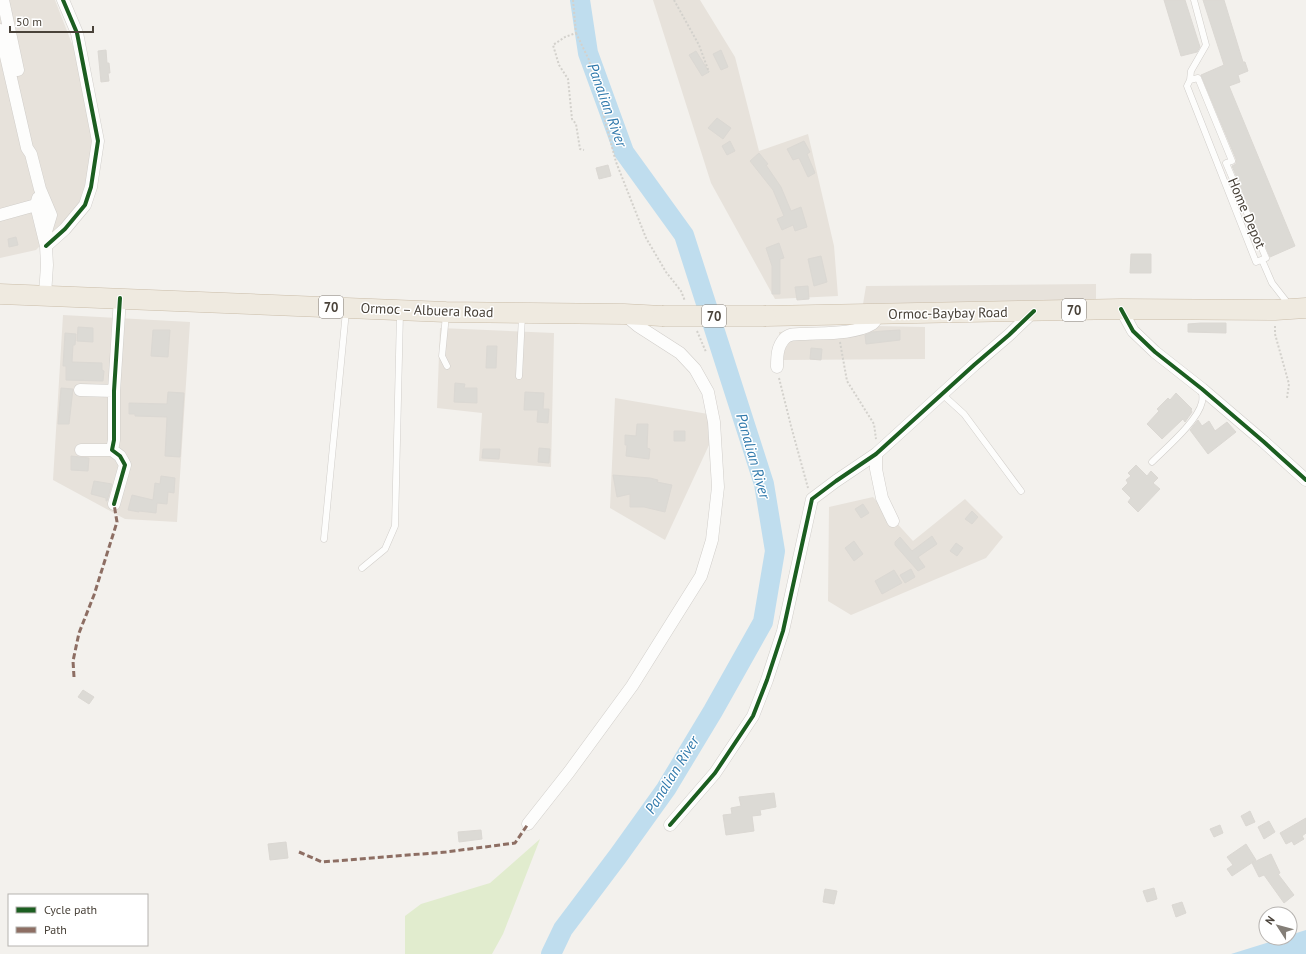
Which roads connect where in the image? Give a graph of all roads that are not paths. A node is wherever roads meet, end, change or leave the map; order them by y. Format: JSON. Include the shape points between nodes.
{"nodes":[{"id":1,"x":3,"y":0,"type":"edge"},
{"id":2,"x":63,"y":0,"type":"edge"},
{"id":3,"x":1194,"y":0,"type":"edge"},
{"id":4,"x":0,"y":30,"type":"edge"},
{"id":5,"x":1190,"y":80,"type":"junction"},
{"id":6,"x":31,"y":154,"type":"junction"},
{"id":7,"x":40,"y":189,"type":"junction"},
{"id":8,"x":36,"y":205,"type":"junction"},
{"id":9,"x":0,"y":215,"type":"edge"},
{"id":10,"x":45,"y":242,"type":"junction"},
{"id":11,"x":1262,"y":260,"type":"junction"},
{"id":12,"x":0,"y":294,"type":"edge"},
{"id":13,"x":45,"y":295,"type":"junction"},
{"id":14,"x":120,"y":298,"type":"junction"},
{"id":15,"x":346,"y":308,"type":"junction"},
{"id":16,"x":1121,"y":309,"type":"junction"},
{"id":17,"x":1291,"y":309,"type":"edge"},
{"id":18,"x":400,"y":310,"type":"junction"},
{"id":19,"x":1034,"y":311,"type":"junction"},
{"id":20,"x":446,"y":312,"type":"junction"},
{"id":21,"x":522,"y":312,"type":"junction"},
{"id":22,"x":624,"y":314,"type":"junction"},
{"id":23,"x":662,"y":316,"type":"joint"},
{"id":24,"x":840,"y":323,"type":"junction"},
{"id":25,"x":447,"y":366,"type":"dead end"},
{"id":26,"x":777,"y":367,"type":"road end"},
{"id":27,"x":519,"y":376,"type":"dead end"},
{"id":28,"x":1202,"y":389,"type":"junction"},
{"id":29,"x":80,"y":390,"type":"dead end"},
{"id":30,"x":114,"y":391,"type":"junction"},
{"id":31,"x":942,"y":394,"type":"junction"},
{"id":32,"x":81,"y":450,"type":"dead end"},
{"id":33,"x":112,"y":450,"type":"junction"},
{"id":34,"x":876,"y":454,"type":"junction"},
{"id":35,"x":1152,"y":462,"type":"dead end"},
{"id":36,"x":1306,"y":480,"type":"edge"},
{"id":37,"x":1021,"y":491,"type":"dead end"},
{"id":38,"x":114,"y":504,"type":"dead end"},
{"id":39,"x":893,"y":521,"type":"dead end"},
{"id":40,"x":324,"y":539,"type":"dead end"},
{"id":41,"x":362,"y":568,"type":"dead end"},
{"id":42,"x":528,"y":824,"type":"dead end"},
{"id":43,"x":670,"y":825,"type":"dead end"}],
"edges":[{"from":1,"to":6,"type":"street","via":[[34,146]]},
{"from":2,"to":10,"type":"street","via":[[77,33],[98,140],[91,187],[84,205],[65,229]]},
{"from":3,"to":5,"type":"lane","via":[[1206,45],[1191,71]]},
{"from":4,"to":6,"type":"street","via":[[27,148]]},
{"from":5,"to":11,"type":"lane","name":"Home Depot","via":[[1188,86],[1256,262]]},
{"from":5,"to":11,"type":"lane","name":"Home Depot","via":[[1198,78],[1232,161],[1226,163],[1266,258]]},
{"from":6,"to":7,"type":"street"},
{"from":7,"to":8,"type":"street"},
{"from":7,"to":10,"type":"street","via":[[51,215]]},
{"from":8,"to":9,"type":"street"},
{"from":8,"to":10,"type":"street"},
{"from":10,"to":13,"type":"street"},
{"from":11,"to":17,"type":"lane","via":[[1272,283]]},
{"from":12,"to":13,"type":"highway","name":"Ormoc – Albuera Road","number":"70"},
{"from":13,"to":14,"type":"highway","name":"Ormoc – Albuera Road","number":"70"},
{"from":14,"to":15,"type":"highway","name":"Ormoc – Albuera Road","number":"70"},
{"from":14,"to":30,"type":"street"},
{"from":15,"to":18,"type":"highway","name":"Ormoc – Albuera Road","number":"70"},
{"from":15,"to":40,"type":"lane"},
{"from":16,"to":17,"type":"highway","name":"Ormoc-Baybay Road","number":"70"},
{"from":16,"to":19,"type":"highway","name":"Ormoc-Baybay Road","number":"70"},
{"from":16,"to":28,"type":"street","via":[[1133,331]]},
{"from":18,"to":20,"type":"highway","name":"Ormoc – Albuera Road","number":"70"},
{"from":18,"to":41,"type":"lane","via":[[395,526],[385,549]]},
{"from":19,"to":24,"type":"highway","name":"Ormoc-Baybay Road","number":"70","via":[[879,314]]},
{"from":19,"to":31,"type":"street"},
{"from":20,"to":21,"type":"highway","name":"Ormoc – Albuera Road","number":"70"},
{"from":20,"to":25,"type":"lane","via":[[442,356]]},
{"from":21,"to":22,"type":"highway","name":"Ormoc – Albuera Road","number":"70"},
{"from":21,"to":27,"type":"lane"},
{"from":22,"to":23,"type":"highway","name":"Ormoc – Albuera Road","number":"70"},
{"from":22,"to":42,"type":"street","via":[[680,353],[695,369],[708,392],[714,422],[718,487],[712,540],[701,576],[632,686]]},
{"from":23,"to":24,"type":"highway","name":"Ormoc-Baybay Road","number":"70","bridge":true,"via":[[791,315]]},
{"from":24,"to":26,"type":"street","via":[[786,337],[780,344]]},
{"from":28,"to":35,"type":"lane","via":[[1202,401],[1198,412]]},
{"from":28,"to":36,"type":"street"},
{"from":29,"to":30,"type":"street"},
{"from":30,"to":33,"type":"street"},
{"from":31,"to":34,"type":"street"},
{"from":31,"to":37,"type":"lane","via":[[964,414]]},
{"from":32,"to":33,"type":"street"},
{"from":33,"to":38,"type":"street","via":[[120,456],[125,465]]},
{"from":34,"to":39,"type":"street","via":[[876,469],[882,498]]},
{"from":34,"to":43,"type":"street","via":[[812,499],[783,631],[753,716],[715,773]]}]}
